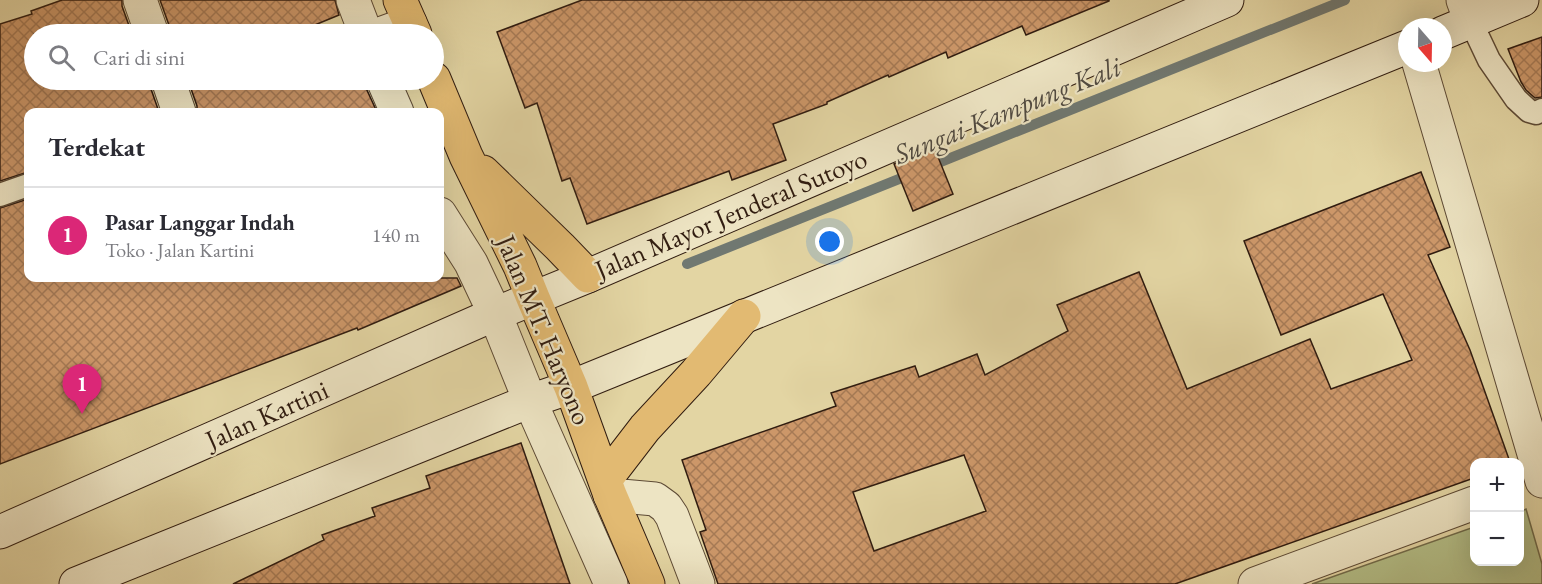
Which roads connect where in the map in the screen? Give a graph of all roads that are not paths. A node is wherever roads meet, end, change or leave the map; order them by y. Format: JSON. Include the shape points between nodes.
{"nodes":[{"id":1,"x":140,"y":0,"type":"edge"},
{"id":2,"x":353,"y":0,"type":"edge"},
{"id":3,"x":1227,"y":0,"type":"edge"},
{"id":4,"x":1522,"y":0,"type":"edge"},
{"id":5,"x":1459,"y":18,"type":"edge"},
{"id":6,"x":148,"y":24,"type":"edge"},
{"id":7,"x":362,"y":24,"type":"edge"},
{"id":8,"x":1398,"y":51,"type":"edge"},
{"id":9,"x":1422,"y":72,"type":"edge"},
{"id":10,"x":171,"y":90,"type":"edge"},
{"id":11,"x":387,"y":90,"type":"edge"},
{"id":12,"x":439,"y":90,"type":"edge"},
{"id":13,"x":178,"y":108,"type":"edge"},
{"id":14,"x":395,"y":108,"type":"edge"},
{"id":15,"x":1542,"y":110,"type":"edge"},
{"id":16,"x":466,"y":156,"type":"junction"},
{"id":17,"x":24,"y":186,"type":"edge"},
{"id":18,"x":0,"y":195,"type":"edge"},
{"id":19,"x":444,"y":220,"type":"edge"},
{"id":20,"x":588,"y":276,"type":"junction"},
{"id":21,"x":533,"y":298,"type":"junction"},
{"id":22,"x":495,"y":314,"type":"junction"},
{"id":23,"x":744,"y":316,"type":"junction"},
{"id":24,"x":571,"y":387,"type":"junction"},
{"id":25,"x":530,"y":401,"type":"junction"},
{"id":26,"x":1542,"y":479,"type":"edge"},
{"id":27,"x":1524,"y":486,"type":"edge"},
{"id":28,"x":607,"y":487,"type":"junction"},
{"id":29,"x":1470,"y":504,"type":"edge"},
{"id":30,"x":0,"y":532,"type":"edge"},
{"id":31,"x":76,"y":584,"type":"edge"},
{"id":32,"x":611,"y":584,"type":"edge"},
{"id":33,"x":648,"y":584,"type":"edge"},
{"id":34,"x":698,"y":584,"type":"edge"},
{"id":35,"x":1255,"y":584,"type":"edge"}],
"edges":[{"from":1,"to":6,"type":"main road"},
{"from":2,"to":7,"type":"main road"},
{"from":3,"to":20,"type":"main road","name":"Jalan Mayor Jenderal Sutoyo"},
{"from":4,"to":5,"type":"main road"},
{"from":5,"to":15,"type":"lane","via":[[1516,99],[1529,111]]},
{"from":8,"to":23,"type":"main road"},
{"from":9,"to":26,"type":"main road"},
{"from":10,"to":13,"type":"main road"},
{"from":11,"to":14,"type":"main road"},
{"from":12,"to":16,"type":"main road","name":"Jalan MT. Haryono"},
{"from":16,"to":20,"type":"main road"},
{"from":16,"to":21,"type":"main road","name":"Jalan MT. Haryono"},
{"from":17,"to":18,"type":"lane"},
{"from":19,"to":22,"type":"main road","via":[[471,263]]},
{"from":20,"to":21,"type":"main road","name":"Jalan Mayor Jenderal Sutoyo"},
{"from":21,"to":22,"type":"main road","name":"Jalan Kartini"},
{"from":21,"to":24,"type":"main road","name":"Jalan MT. Haryono"},
{"from":22,"to":25,"type":"main road"},
{"from":22,"to":30,"type":"main road","name":"Jalan Kartini"},
{"from":23,"to":24,"type":"main road"},
{"from":23,"to":28,"type":"main road","via":[[645,428]]},
{"from":24,"to":25,"type":"main road"},
{"from":24,"to":28,"type":"main road","name":"Jalan MT. Haryono"},
{"from":25,"to":31,"type":"main road"},
{"from":25,"to":32,"type":"main road"},
{"from":26,"to":27,"type":"main road"},
{"from":28,"to":33,"type":"main road","name":"Jalan MT. Haryono"},
{"from":28,"to":34,"type":"main road","via":[[656,499],[666,507]]},
{"from":29,"to":35,"type":"main road"}]}
